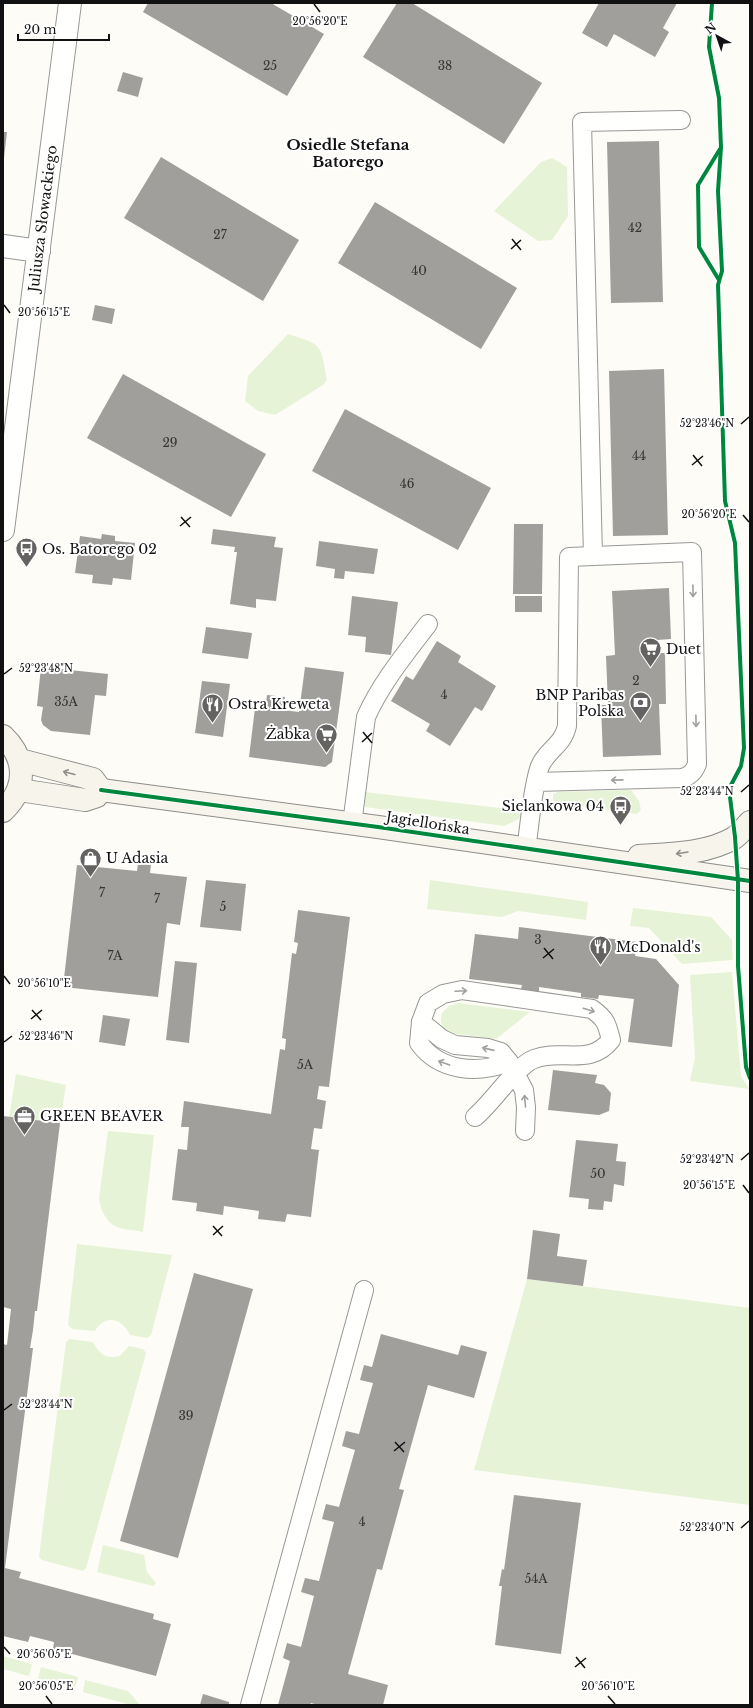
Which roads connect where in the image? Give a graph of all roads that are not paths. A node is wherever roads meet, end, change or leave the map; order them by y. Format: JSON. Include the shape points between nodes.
{"nodes":[{"id":1,"x":70,"y":3,"type":"edge"},
{"id":2,"x":681,"y":120,"type":"dead end"},
{"id":3,"x":3,"y":246,"type":"edge"},
{"id":4,"x":39,"y":251,"type":"junction"},
{"id":5,"x":3,"y":530,"type":"edge"},
{"id":6,"x":592,"y":556,"type":"junction"},
{"id":7,"x":428,"y":624,"type":"dead end"},
{"id":8,"x":3,"y":736,"type":"edge"},
{"id":9,"x":20,"y":760,"type":"junction"},
{"id":10,"x":536,"y":782,"type":"junction"},
{"id":11,"x":19,"y":790,"type":"junction"},
{"id":12,"x":102,"y":790,"type":"junction"},
{"id":13,"x":3,"y":811,"type":"edge"},
{"id":14,"x":750,"y":822,"type":"edge"},
{"id":15,"x":352,"y":824,"type":"junction"},
{"id":16,"x":526,"y":849,"type":"junction"},
{"id":17,"x":600,"y":859,"type":"junction"},
{"id":18,"x":750,"y":881,"type":"edge"},
{"id":19,"x":512,"y":1068,"type":"junction"},
{"id":20,"x":475,"y":1118,"type":"dead end"},
{"id":21,"x":525,"y":1131,"type":"dead end"},
{"id":22,"x":364,"y":1290,"type":"dead end"},
{"id":23,"x":250,"y":1705,"type":"edge"}],
"edges":[{"from":1,"to":4,"type":"street","name":"Juliusza Słowackiego"},
{"from":2,"to":6,"type":"lane","via":[[582,122]]},
{"from":3,"to":4,"type":"street"},
{"from":4,"to":5,"type":"street","name":"Juliusza Słowackiego"},
{"from":6,"to":10,"type":"lane","via":[[569,557],[567,726],[565,735],[543,761]]},
{"from":6,"to":10,"type":"lane","one_way":true,"via":[[692,552],[697,764],[688,776],[682,778]]},
{"from":7,"to":15,"type":"lane","via":[[397,665],[366,717]]},
{"from":8,"to":9,"type":"street","via":[[13,746]]},
{"from":9,"to":11,"type":"street","via":[[22,775]]},
{"from":12,"to":9,"type":"street","one_way":true,"via":[[94,779]]},
{"from":10,"to":16,"type":"lane"},
{"from":11,"to":12,"type":"street","via":[[85,800],[97,796]]},
{"from":11,"to":13,"type":"street","via":[[12,803]]},
{"from":12,"to":15,"type":"street","name":"Jagiellońska"},
{"from":14,"to":17,"type":"street","name":"Jagiellońska","one_way":true,"via":[[735,837],[710,848],[677,854]]},
{"from":15,"to":16,"type":"street","name":"Jagiellońska"},
{"from":16,"to":17,"type":"street","name":"Jagiellońska"},
{"from":17,"to":18,"type":"street","name":"Jagiellońska"},
{"from":19,"to":19,"type":"lane","one_way":true,"via":[[500,1052],[488,1048],[455,1045],[442,1039],[421,1022],[428,1003],[443,994],[462,990],[592,1009],[607,1023],[611,1040],[599,1052],[591,1055],[544,1056]]},
{"from":19,"to":20,"type":"lane","via":[[486,1108]]},
{"from":21,"to":19,"type":"lane","one_way":true,"via":[[524,1090]]},
{"from":22,"to":23,"type":"lane"}]}
